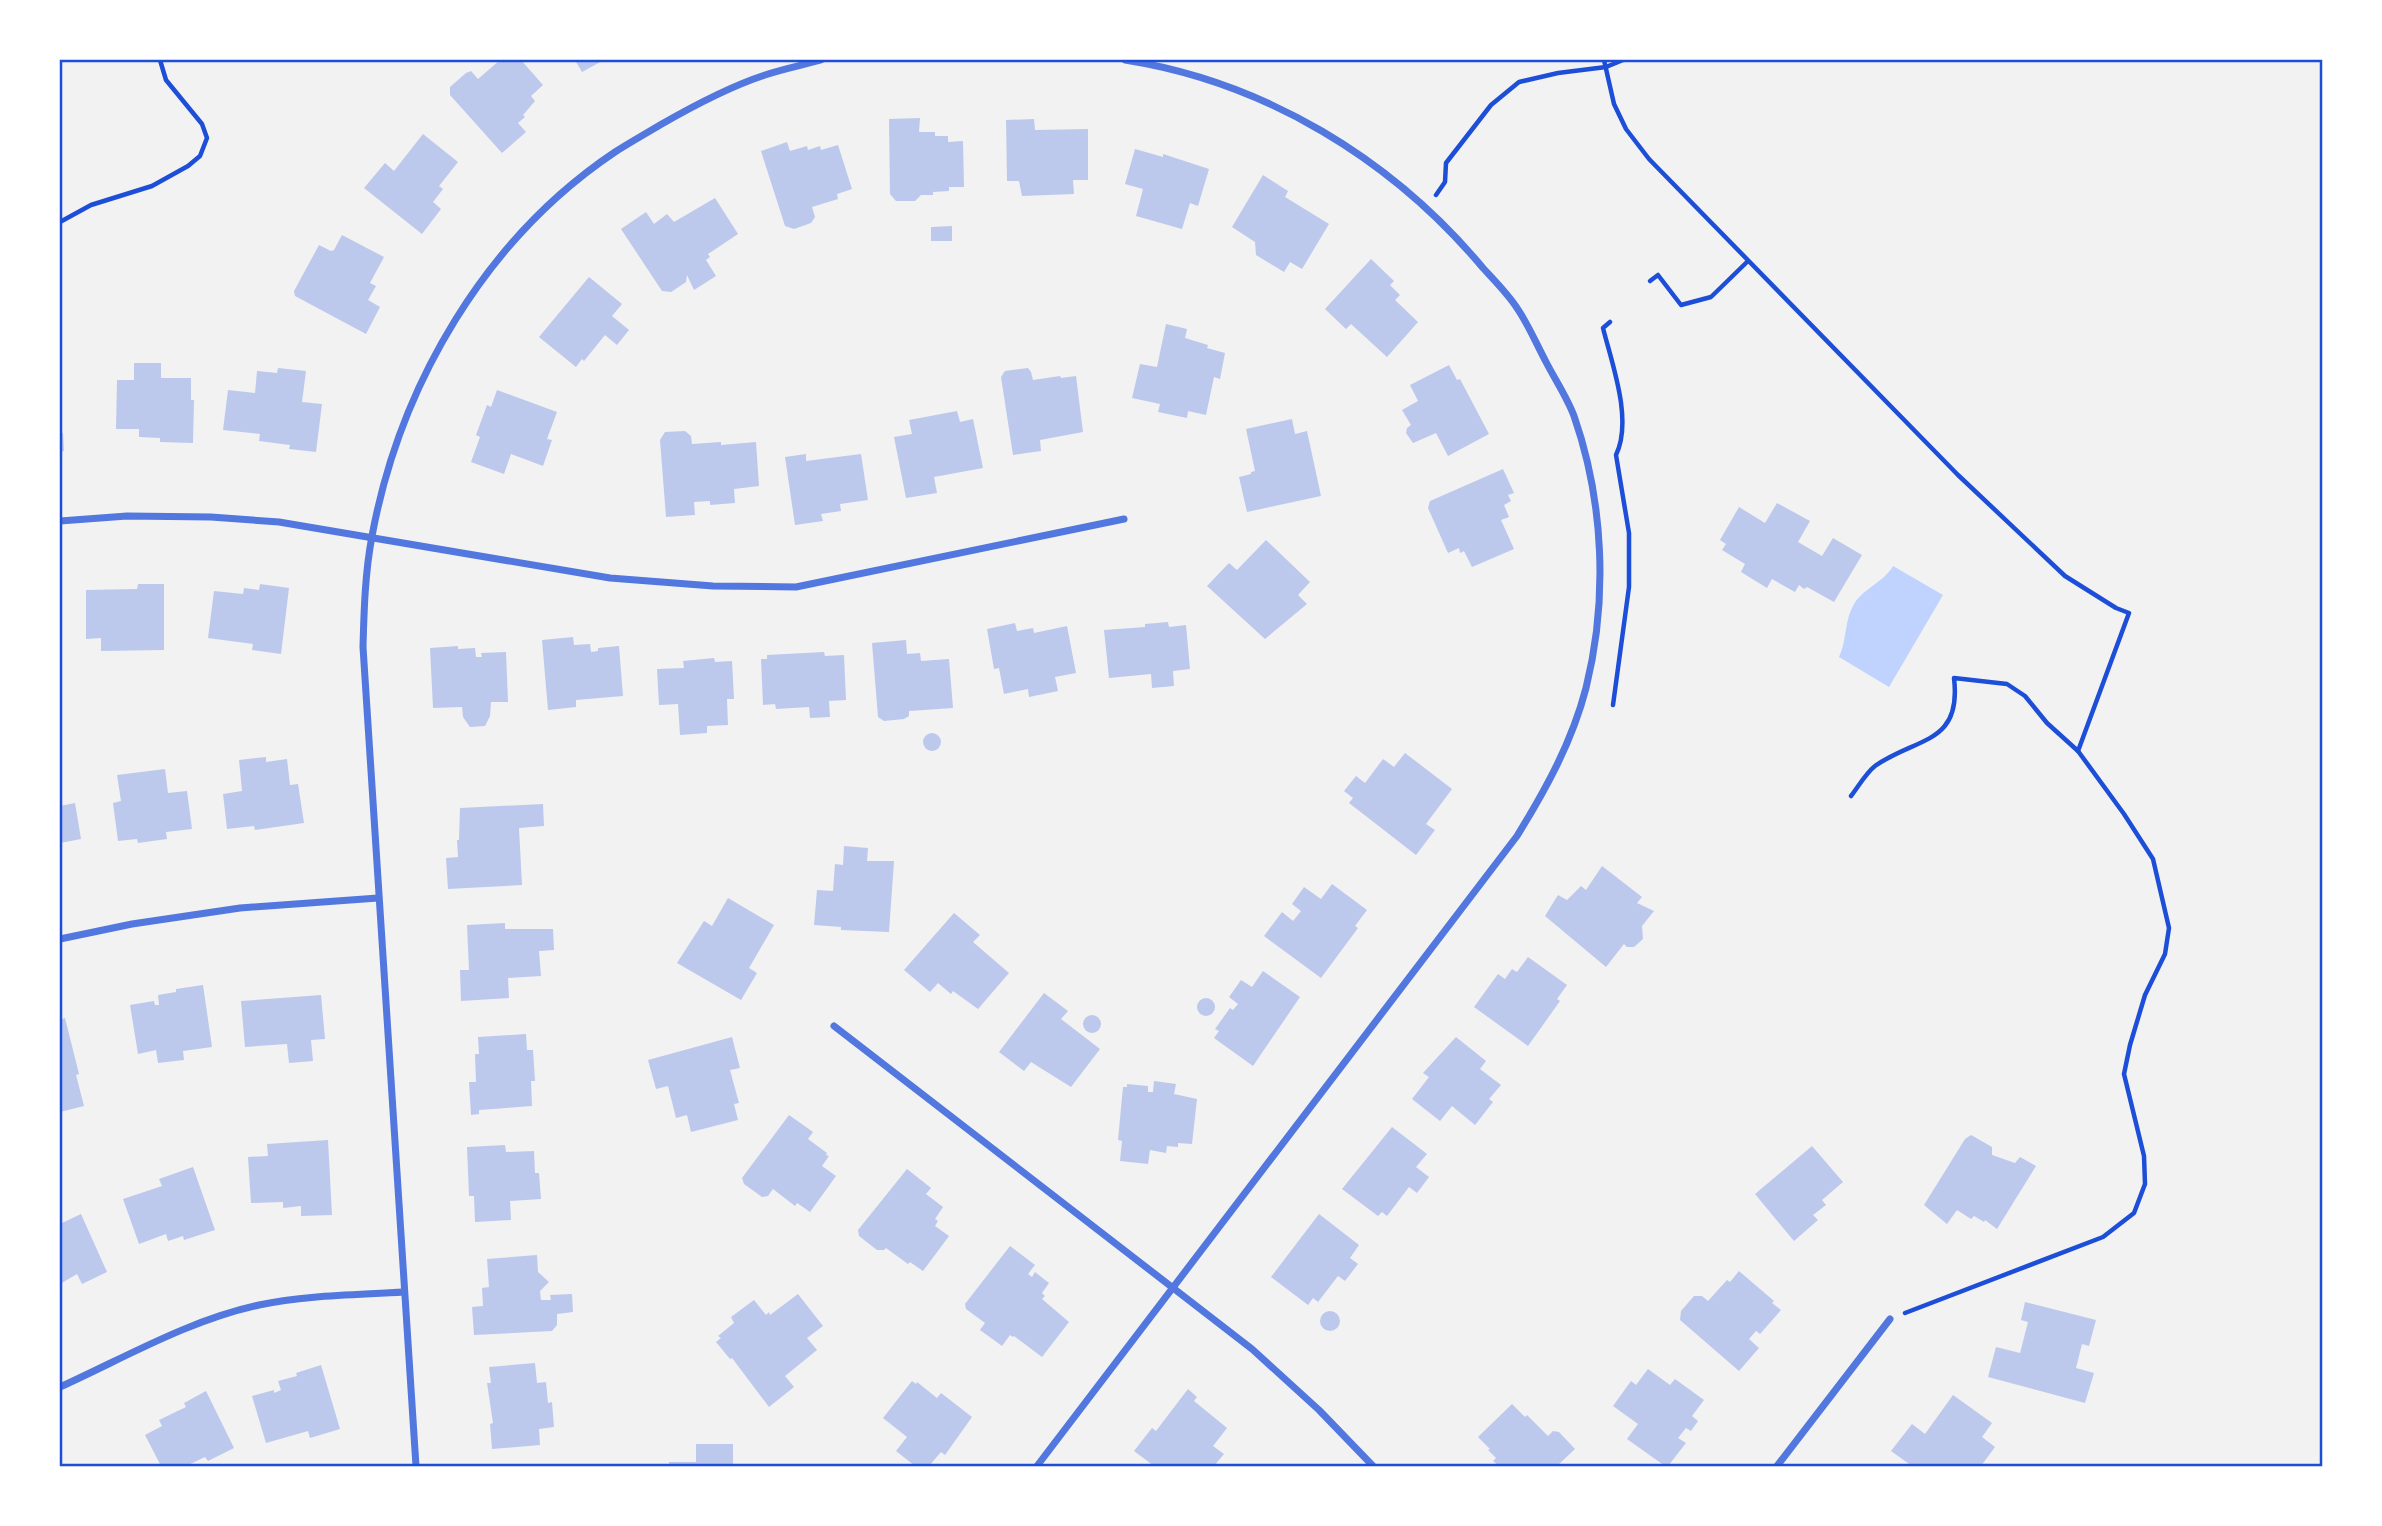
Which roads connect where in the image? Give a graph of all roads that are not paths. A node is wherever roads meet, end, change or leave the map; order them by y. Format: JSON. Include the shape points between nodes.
{"nodes":[{"id":1,"x":821,"y":60,"type":"edge"},
{"id":2,"x":1125,"y":60,"type":"edge"},
{"id":3,"x":1124,"y":519,"type":"dead end"},
{"id":4,"x":60,"y":521,"type":"edge"},
{"id":5,"x":371,"y":537,"type":"junction"},
{"id":6,"x":379,"y":898,"type":"junction"},
{"id":7,"x":60,"y":939,"type":"edge"},
{"id":8,"x":834,"y":1026,"type":"dead end"},
{"id":9,"x":1174,"y":1286,"type":"junction"},
{"id":10,"x":404,"y":1292,"type":"junction"},
{"id":11,"x":1890,"y":1319,"type":"road end"},
{"id":12,"x":60,"y":1387,"type":"edge"},
{"id":13,"x":416,"y":1466,"type":"edge"},
{"id":14,"x":1037,"y":1466,"type":"edge"},
{"id":15,"x":1373,"y":1466,"type":"edge"},
{"id":16,"x":1777,"y":1466,"type":"edge"}],
"edges":[{"from":1,"to":5,"type":"street","via":[[764,75],[696,104],[615,152],[547,208],[505,252],[432,359],[401,431]]},
{"from":2,"to":9,"type":"street","via":[[1224,84],[1303,120],[1367,158],[1464,245],[1517,308],[1573,414],[1597,521],[1600,579],[1586,688],[1544,792],[1517,836]]},
{"from":3,"to":5,"type":"street","via":[[796,587],[610,578]]},
{"from":4,"to":5,"type":"street","via":[[211,517]]},
{"from":5,"to":6,"type":"street","via":[[363,647]]},
{"from":6,"to":7,"type":"street","via":[[240,908]]},
{"from":6,"to":10,"type":"street"},
{"from":8,"to":9,"type":"street"},
{"from":9,"to":14,"type":"street"},
{"from":9,"to":15,"type":"street","via":[[1252,1349]]},
{"from":10,"to":12,"type":"street","via":[[259,1305],[206,1320]]},
{"from":10,"to":13,"type":"street"},
{"from":11,"to":16,"type":"street"}]}
